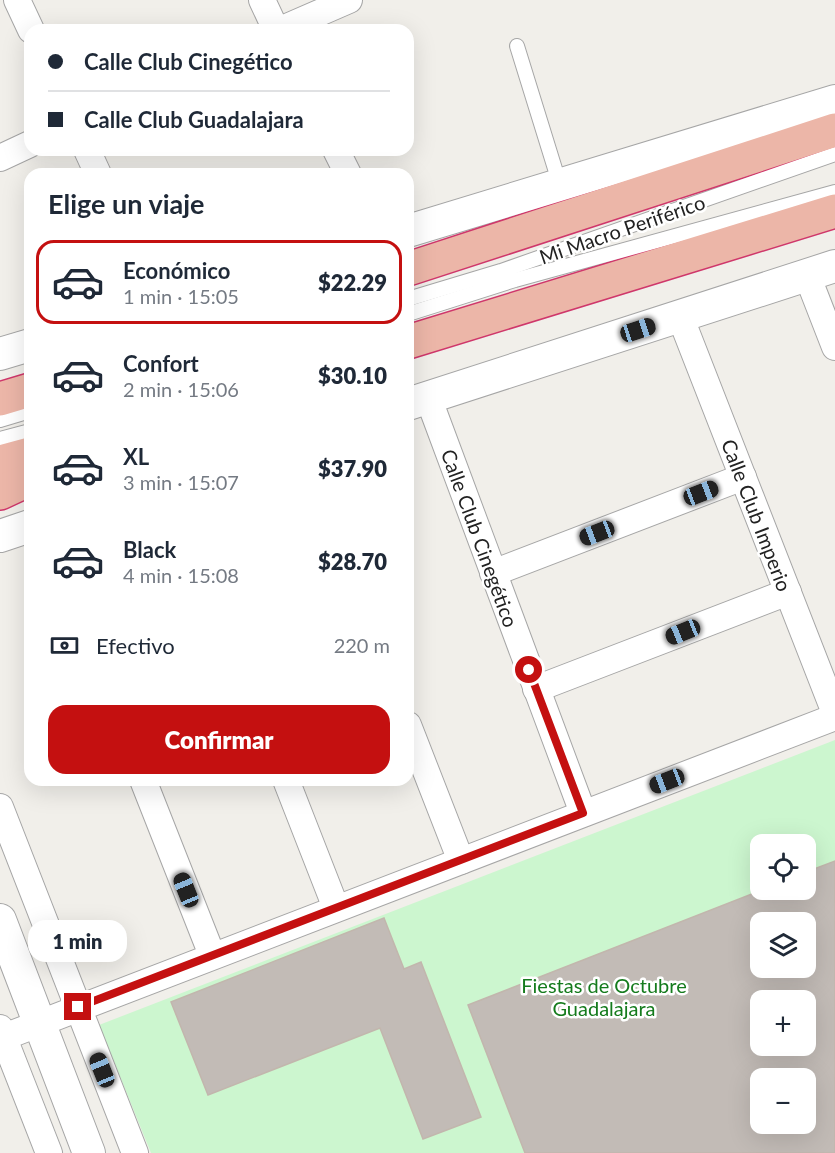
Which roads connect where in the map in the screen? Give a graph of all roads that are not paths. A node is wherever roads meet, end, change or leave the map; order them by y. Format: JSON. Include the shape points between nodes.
{"nodes":[{"id":1,"x":17,"y":0,"type":"edge"},
{"id":2,"x":262,"y":0,"type":"edge"},
{"id":3,"x":349,"y":0,"type":"edge"},
{"id":4,"x":28,"y":24,"type":"edge"},
{"id":5,"x":275,"y":24,"type":"edge"},
{"id":6,"x":292,"y":24,"type":"edge"},
{"id":7,"x":517,"y":46,"type":"dead end"},
{"id":8,"x":835,"y":101,"type":"edge"},
{"id":9,"x":835,"y":130,"type":"edge"},
{"id":10,"x":24,"y":147,"type":"edge"},
{"id":11,"x":835,"y":154,"type":"edge"},
{"id":12,"x":0,"y":158,"type":"edge"},
{"id":13,"x":560,"y":185,"type":"junction"},
{"id":14,"x":834,"y":207,"type":"edge"},
{"id":15,"x":414,"y":229,"type":"edge"},
{"id":16,"x":414,"y":267,"type":"edge"},
{"id":17,"x":821,"y":270,"type":"edge"},
{"id":18,"x":414,"y":297,"type":"edge"},
{"id":19,"x":414,"y":312,"type":"edge"},
{"id":20,"x":680,"y":316,"type":"junction"},
{"id":21,"x":414,"y":340,"type":"edge"},
{"id":22,"x":24,"y":347,"type":"edge"},
{"id":23,"x":835,"y":347,"type":"edge"},
{"id":24,"x":0,"y":354,"type":"edge"},
{"id":25,"x":24,"y":389,"type":"edge"},
{"id":26,"x":24,"y":390,"type":"edge"},
{"id":27,"x":0,"y":392,"type":"edge"},
{"id":28,"x":0,"y":399,"type":"edge"},
{"id":29,"x":418,"y":401,"type":"edge"},
{"id":30,"x":24,"y":413,"type":"edge"},
{"id":31,"x":0,"y":420,"type":"edge"},
{"id":32,"x":24,"y":433,"type":"edge"},
{"id":33,"x":0,"y":439,"type":"edge"},
{"id":34,"x":24,"y":456,"type":"edge"},
{"id":35,"x":0,"y":462,"type":"edge"},
{"id":36,"x":743,"y":477,"type":"junction"},
{"id":37,"x":24,"y":483,"type":"edge"},
{"id":38,"x":0,"y":493,"type":"edge"},
{"id":39,"x":24,"y":528,"type":"edge"},
{"id":40,"x":0,"y":536,"type":"edge"},
{"id":41,"x":493,"y":573,"type":"junction"},
{"id":42,"x":788,"y":592,"type":"junction"},
{"id":43,"x":536,"y":689,"type":"junction"},
{"id":44,"x":835,"y":715,"type":"edge"},
{"id":45,"x":414,"y":741,"type":"edge"},
{"id":46,"x":145,"y":786,"type":"edge"},
{"id":47,"x":288,"y":786,"type":"edge"},
{"id":48,"x":0,"y":807,"type":"edge"},
{"id":49,"x":583,"y":813,"type":"junction"},
{"id":50,"x":460,"y":861,"type":"junction"},
{"id":51,"x":336,"y":908,"type":"junction"},
{"id":52,"x":0,"y":920,"type":"edge"},
{"id":53,"x":212,"y":956,"type":"junction"},
{"id":54,"x":78,"y":1007,"type":"junction"},
{"id":55,"x":39,"y":1022,"type":"junction"},
{"id":56,"x":2,"y":1032,"type":"edge"},
{"id":57,"x":8,"y":1071,"type":"edge"},
{"id":58,"x":49,"y":1153,"type":"edge"},
{"id":59,"x":89,"y":1153,"type":"edge"},
{"id":60,"x":135,"y":1153,"type":"edge"}],
"edges":[{"from":1,"to":4,"type":"street"},
{"from":2,"to":5,"type":"street"},
{"from":3,"to":6,"type":"street"},
{"from":7,"to":13,"type":"lane"},
{"from":8,"to":13,"type":"street"},
{"from":9,"to":16,"type":"highway"},
{"from":10,"to":12,"type":"street"},
{"from":11,"to":18,"type":"lane","name":"Mi Macro Periférico","via":[[501,271]]},
{"from":13,"to":15,"type":"street"},
{"from":14,"to":19,"type":"lane","name":"Mi Macro Periférico","via":[[515,280]]},
{"from":14,"to":21,"type":"highway"},
{"from":17,"to":20,"type":"street"},
{"from":17,"to":23,"type":"street"},
{"from":20,"to":29,"type":"street"},
{"from":20,"to":36,"type":"street","name":"Calle Club Imperio"},
{"from":22,"to":24,"type":"street"},
{"from":25,"to":27,"type":"highway"},
{"from":26,"to":28,"type":"highway"},
{"from":29,"to":41,"type":"street","name":"Calle Club Cinegético"},
{"from":30,"to":31,"type":"lane"},
{"from":32,"to":33,"type":"lane"},
{"from":34,"to":35,"type":"highway"},
{"from":36,"to":41,"type":"street"},
{"from":36,"to":42,"type":"street","name":"Calle Club Imperio"},
{"from":37,"to":38,"type":"highway"},
{"from":39,"to":40,"type":"street"},
{"from":41,"to":43,"type":"street","name":"Calle Club Cinegético"},
{"from":42,"to":43,"type":"street"},
{"from":42,"to":44,"type":"street","name":"Calle Club Imperio"},
{"from":43,"to":49,"type":"street","name":"Calle Club Cinegético"},
{"from":44,"to":49,"type":"street"},
{"from":45,"to":50,"type":"street"},
{"from":46,"to":53,"type":"street"},
{"from":47,"to":51,"type":"street"},
{"from":48,"to":54,"type":"street"},
{"from":49,"to":50,"type":"street"},
{"from":50,"to":51,"type":"street"},
{"from":51,"to":53,"type":"street"},
{"from":52,"to":55,"type":"street"},
{"from":53,"to":54,"type":"street"},
{"from":54,"to":55,"type":"street"},
{"from":54,"to":60,"type":"street"},
{"from":55,"to":56,"type":"street"},
{"from":55,"to":59,"type":"street"},
{"from":56,"to":57,"type":"street"},
{"from":57,"to":58,"type":"street"}]}
